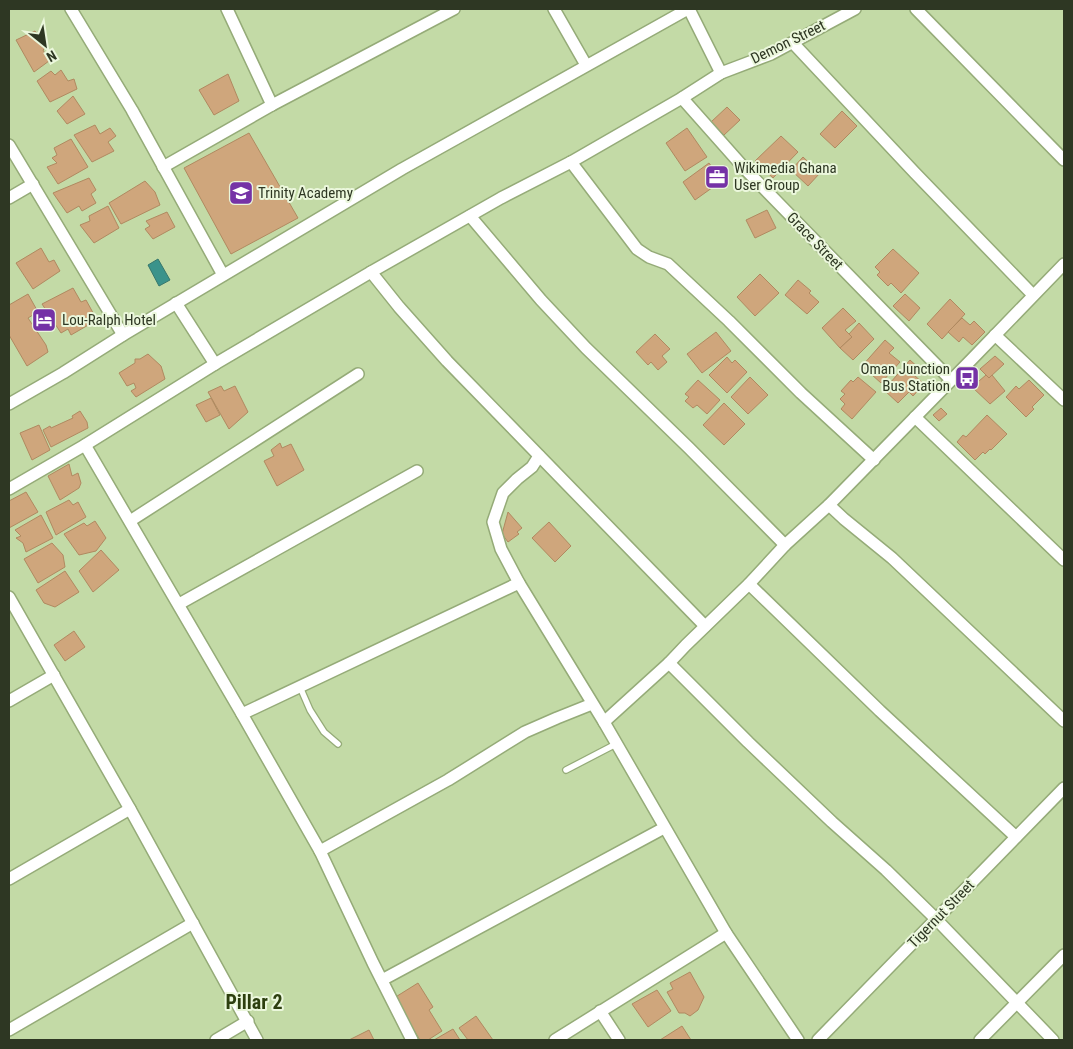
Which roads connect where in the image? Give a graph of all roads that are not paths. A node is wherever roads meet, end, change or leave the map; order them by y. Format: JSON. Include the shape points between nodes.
{"nodes":[{"id":1,"x":72,"y":9,"type":"edge"},
{"id":2,"x":227,"y":9,"type":"edge"},
{"id":3,"x":454,"y":9,"type":"edge"},
{"id":4,"x":554,"y":9,"type":"edge"},
{"id":5,"x":688,"y":9,"type":"edge"},
{"id":6,"x":855,"y":9,"type":"edge"},
{"id":7,"x":916,"y":9,"type":"edge"},
{"id":8,"x":793,"y":43,"type":"junction"},
{"id":9,"x":586,"y":65,"type":"junction"},
{"id":10,"x":720,"y":73,"type":"junction"},
{"id":11,"x":682,"y":98,"type":"junction"},
{"id":12,"x":272,"y":105,"type":"junction"},
{"id":13,"x":9,"y":145,"type":"edge"},
{"id":14,"x":1064,"y":160,"type":"edge"},
{"id":15,"x":571,"y":162,"type":"junction"},
{"id":16,"x":163,"y":167,"type":"junction"},
{"id":17,"x":33,"y":184,"type":"junction"},
{"id":18,"x":9,"y":198,"type":"edge"},
{"id":19,"x":470,"y":216,"type":"junction"},
{"id":20,"x":1064,"y":264,"type":"edge"},
{"id":21,"x":371,"y":272,"type":"junction"},
{"id":22,"x":223,"y":275,"type":"junction"},
{"id":23,"x":1033,"y":295,"type":"junction"},
{"id":24,"x":176,"y":303,"type":"junction"},
{"id":25,"x":123,"y":334,"type":"junction"},
{"id":26,"x":996,"y":335,"type":"junction"},
{"id":27,"x":215,"y":364,"type":"junction"},
{"id":28,"x":358,"y":374,"type":"dead end"},
{"id":29,"x":951,"y":380,"type":"junction"},
{"id":30,"x":1064,"y":400,"type":"edge"},
{"id":31,"x":9,"y":404,"type":"edge"},
{"id":32,"x":915,"y":417,"type":"junction"},
{"id":33,"x":85,"y":445,"type":"junction"},
{"id":34,"x":539,"y":456,"type":"junction"},
{"id":35,"x":874,"y":460,"type":"junction"},
{"id":36,"x":416,"y":471,"type":"dead end"},
{"id":37,"x":9,"y":489,"type":"edge"},
{"id":38,"x":829,"y":505,"type":"junction"},
{"id":39,"x":130,"y":521,"type":"junction"},
{"id":40,"x":785,"y":545,"type":"junction"},
{"id":41,"x":1064,"y":560,"type":"edge"},
{"id":42,"x":519,"y":583,"type":"junction"},
{"id":43,"x":749,"y":584,"type":"junction"},
{"id":44,"x":9,"y":598,"type":"edge"},
{"id":45,"x":179,"y":604,"type":"junction"},
{"id":46,"x":705,"y":626,"type":"junction"},
{"id":47,"x":669,"y":663,"type":"junction"},
{"id":48,"x":54,"y":675,"type":"junction"},
{"id":49,"x":300,"y":687,"type":"junction"},
{"id":50,"x":9,"y":701,"type":"edge"},
{"id":51,"x":592,"y":704,"type":"junction"},
{"id":52,"x":242,"y":714,"type":"junction"},
{"id":53,"x":1064,"y":721,"type":"edge"},
{"id":54,"x":604,"y":722,"type":"junction"},
{"id":55,"x":338,"y":744,"type":"dead end"},
{"id":56,"x":616,"y":744,"type":"junction"},
{"id":57,"x":566,"y":770,"type":"dead end"},
{"id":58,"x":1064,"y":788,"type":"edge"},
{"id":59,"x":130,"y":809,"type":"junction"},
{"id":60,"x":664,"y":828,"type":"junction"},
{"id":61,"x":1016,"y":837,"type":"junction"},
{"id":62,"x":320,"y":851,"type":"junction"},
{"id":63,"x":9,"y":879,"type":"edge"},
{"id":64,"x":936,"y":919,"type":"junction"},
{"id":65,"x":193,"y":923,"type":"junction"},
{"id":66,"x":726,"y":933,"type":"junction"},
{"id":67,"x":1064,"y":955,"type":"edge"},
{"id":68,"x":382,"y":980,"type":"junction"},
{"id":69,"x":1016,"y":1003,"type":"junction"},
{"id":70,"x":600,"y":1011,"type":"junction"},
{"id":71,"x":248,"y":1021,"type":"junction"},
{"id":72,"x":9,"y":1030,"type":"edge"},
{"id":73,"x":216,"y":1040,"type":"edge"},
{"id":74,"x":257,"y":1040,"type":"edge"},
{"id":75,"x":412,"y":1040,"type":"edge"},
{"id":76,"x":555,"y":1040,"type":"edge"},
{"id":77,"x":619,"y":1040,"type":"edge"},
{"id":78,"x":798,"y":1040,"type":"edge"},
{"id":79,"x":818,"y":1040,"type":"edge"},
{"id":80,"x":980,"y":1040,"type":"edge"},
{"id":81,"x":1053,"y":1040,"type":"edge"}],
"edges":[{"from":1,"to":16,"type":"street"},
{"from":2,"to":12,"type":"street"},
{"from":3,"to":12,"type":"street"},
{"from":4,"to":9,"type":"street"},
{"from":5,"to":9,"type":"street"},
{"from":5,"to":10,"type":"street"},
{"from":6,"to":8,"type":"street","name":"Demon Street"},
{"from":7,"to":14,"type":"street"},
{"from":8,"to":10,"type":"street","name":"Demon Street"},
{"from":8,"to":23,"type":"street"},
{"from":9,"to":22,"type":"street"},
{"from":10,"to":11,"type":"street","name":"Demon Street"},
{"from":11,"to":15,"type":"street","name":"Demon Street"},
{"from":11,"to":29,"type":"street","name":"Grace Street","via":[[745,169]]},
{"from":12,"to":16,"type":"street"},
{"from":13,"to":17,"type":"street"},
{"from":15,"to":19,"type":"street","name":"Demon Street"},
{"from":15,"to":35,"type":"street","via":[[637,249],[668,264]]},
{"from":16,"to":22,"type":"street"},
{"from":17,"to":18,"type":"street"},
{"from":17,"to":25,"type":"street"},
{"from":19,"to":21,"type":"street","name":"Demon Street"},
{"from":19,"to":40,"type":"street","via":[[586,348]]},
{"from":20,"to":23,"type":"street"},
{"from":21,"to":27,"type":"street","name":"Demon Street"},
{"from":21,"to":34,"type":"street","via":[[447,361]]},
{"from":22,"to":24,"type":"street"},
{"from":23,"to":26,"type":"street"},
{"from":24,"to":25,"type":"street"},
{"from":24,"to":27,"type":"street"},
{"from":25,"to":31,"type":"street"},
{"from":26,"to":29,"type":"street"},
{"from":26,"to":30,"type":"street"},
{"from":27,"to":33,"type":"street","name":"Demon Street"},
{"from":28,"to":39,"type":"street"},
{"from":29,"to":32,"type":"street"},
{"from":32,"to":35,"type":"street"},
{"from":32,"to":41,"type":"street"},
{"from":33,"to":37,"type":"street","name":"Demon Street"},
{"from":33,"to":39,"type":"street"},
{"from":34,"to":42,"type":"street","via":[[532,467],[503,493],[493,522],[501,549]]},
{"from":34,"to":46,"type":"street"},
{"from":35,"to":38,"type":"street"},
{"from":36,"to":45,"type":"street"},
{"from":38,"to":40,"type":"street"},
{"from":38,"to":53,"type":"street","via":[[892,558]]},
{"from":39,"to":45,"type":"street"},
{"from":40,"to":43,"type":"street"},
{"from":42,"to":49,"type":"street"},
{"from":42,"to":51,"type":"street"},
{"from":43,"to":46,"type":"street"},
{"from":43,"to":61,"type":"street"},
{"from":44,"to":48,"type":"street"},
{"from":45,"to":52,"type":"street"},
{"from":46,"to":47,"type":"street"},
{"from":47,"to":54,"type":"street"},
{"from":47,"to":64,"type":"street"},
{"from":48,"to":50,"type":"street"},
{"from":48,"to":59,"type":"street"},
{"from":49,"to":52,"type":"street"},
{"from":49,"to":55,"type":"lane","via":[[324,732]]},
{"from":51,"to":54,"type":"street"},
{"from":51,"to":62,"type":"street","via":[[525,732],[440,785]]},
{"from":52,"to":62,"type":"street"},
{"from":54,"to":56,"type":"street"},
{"from":56,"to":57,"type":"lane"},
{"from":56,"to":60,"type":"street"},
{"from":58,"to":61,"type":"street","name":"Tigernut Street"},
{"from":59,"to":63,"type":"street"},
{"from":59,"to":65,"type":"street"},
{"from":60,"to":66,"type":"street"},
{"from":60,"to":68,"type":"street"},
{"from":61,"to":64,"type":"street","name":"Tigernut Street"},
{"from":62,"to":68,"type":"street"},
{"from":64,"to":69,"type":"street"},
{"from":64,"to":79,"type":"street","name":"Tigernut Street"},
{"from":65,"to":71,"type":"street"},
{"from":65,"to":72,"type":"street"},
{"from":66,"to":70,"type":"street"},
{"from":66,"to":78,"type":"street"},
{"from":67,"to":69,"type":"street"},
{"from":68,"to":75,"type":"street"},
{"from":69,"to":80,"type":"street"},
{"from":69,"to":81,"type":"street"},
{"from":70,"to":76,"type":"street"},
{"from":70,"to":77,"type":"street"},
{"from":71,"to":73,"type":"street"},
{"from":71,"to":74,"type":"street"}]}
